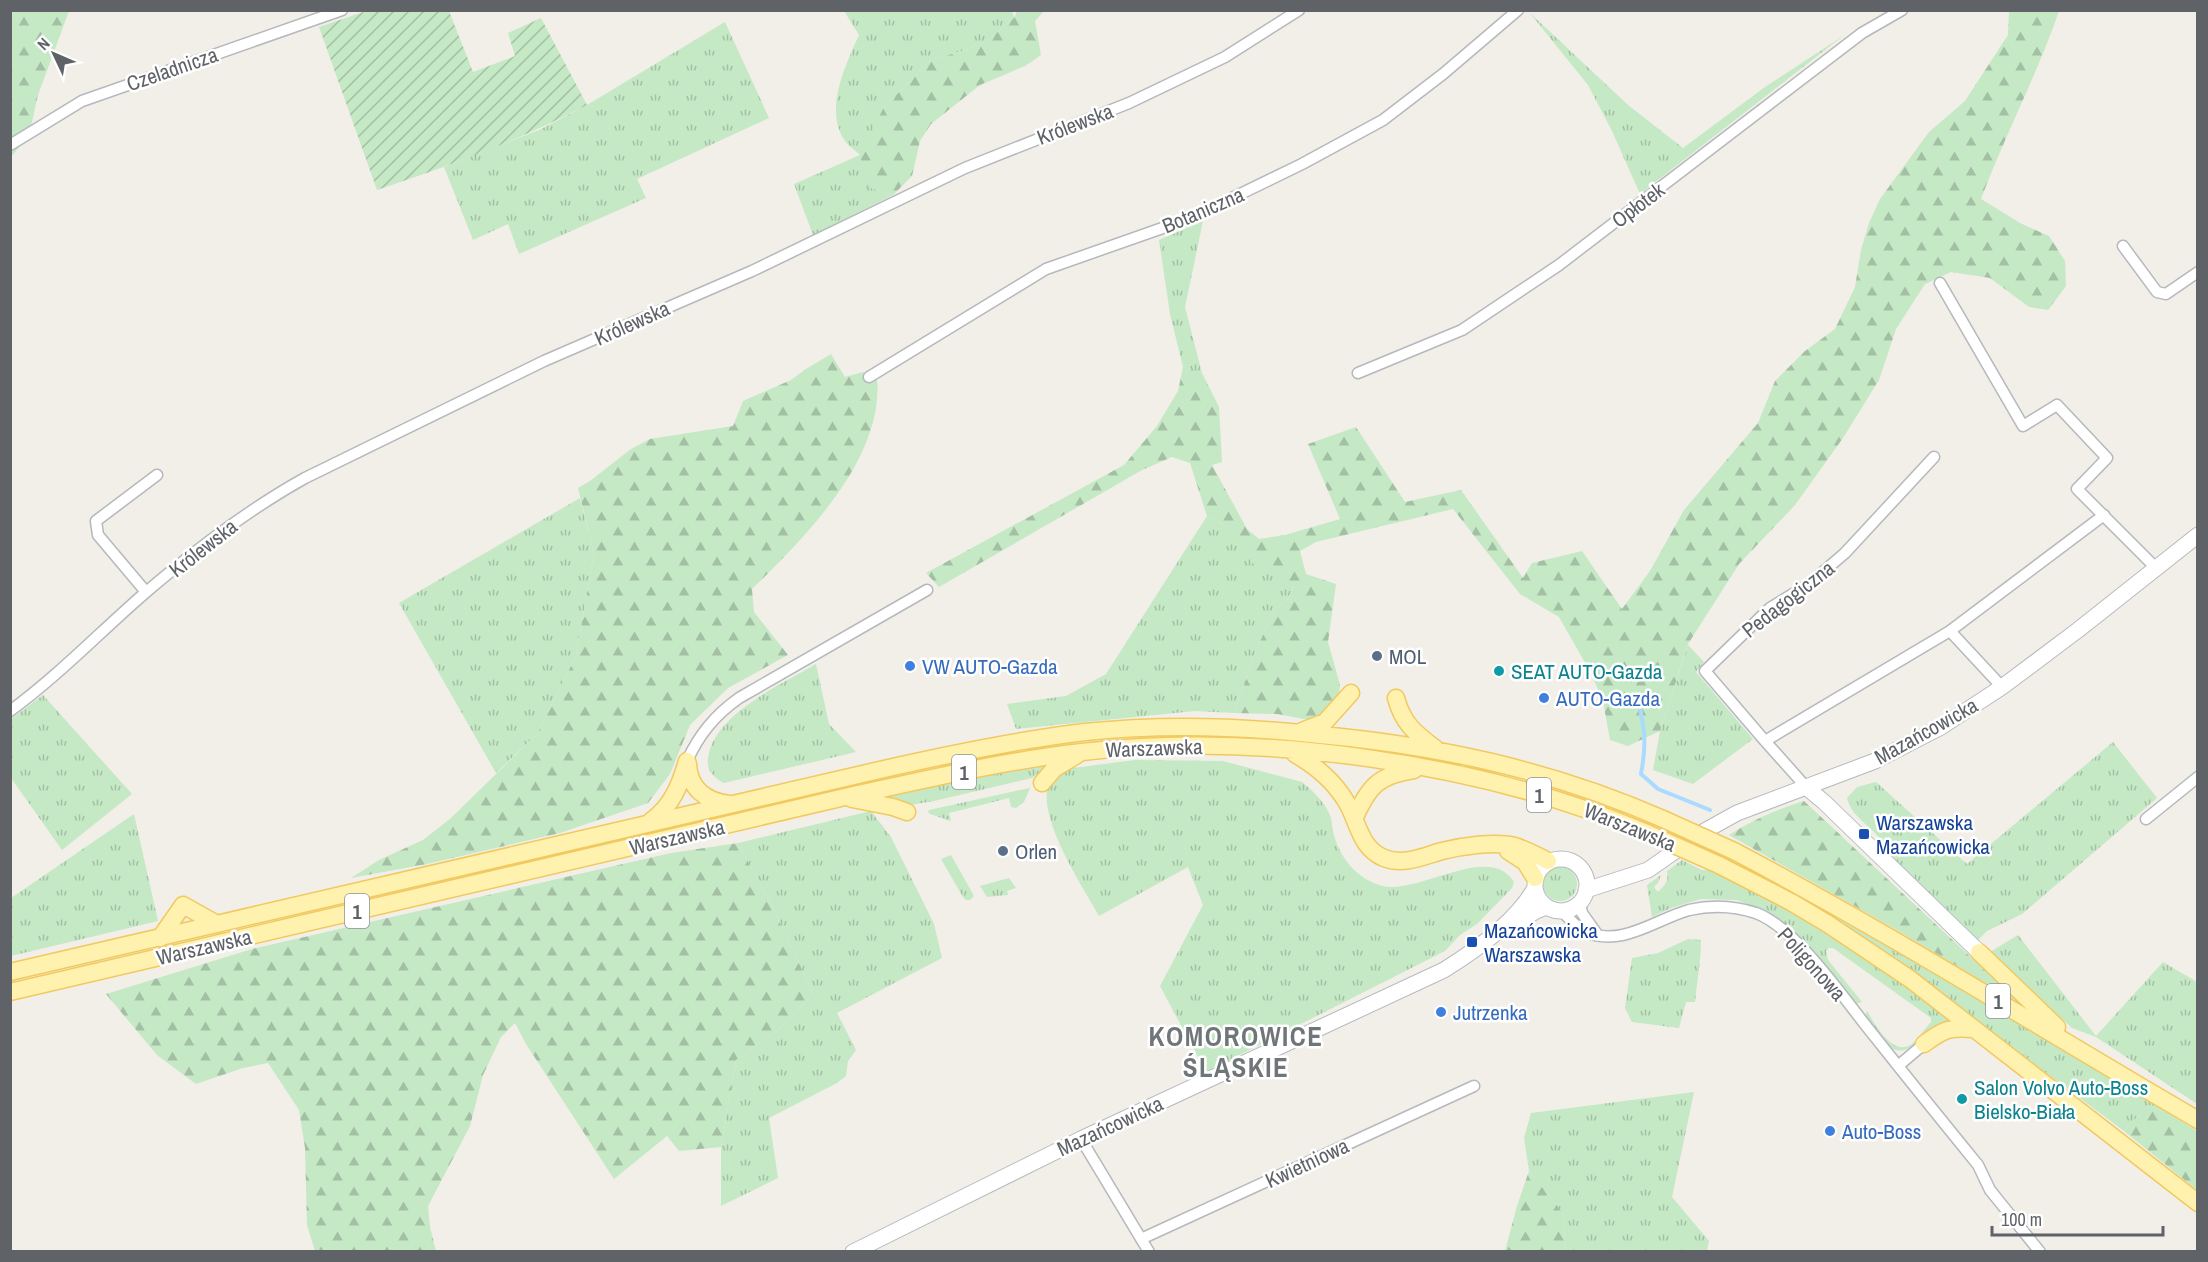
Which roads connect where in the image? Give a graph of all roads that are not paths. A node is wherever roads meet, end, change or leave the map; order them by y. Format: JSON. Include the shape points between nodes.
{"nodes":[{"id":1,"x":342,"y":10,"type":"edge"},
{"id":2,"x":1299,"y":10,"type":"edge"},
{"id":3,"x":1518,"y":10,"type":"edge"},
{"id":4,"x":1902,"y":10,"type":"edge"},
{"id":5,"x":10,"y":145,"type":"edge"},
{"id":6,"x":2123,"y":246,"type":"dead end"},
{"id":7,"x":2198,"y":272,"type":"edge"},
{"id":8,"x":1940,"y":283,"type":"dead end"},
{"id":9,"x":1358,"y":373,"type":"dead end"},
{"id":10,"x":869,"y":377,"type":"dead end"},
{"id":11,"x":1934,"y":457,"type":"dead end"},
{"id":12,"x":157,"y":475,"type":"dead end"},
{"id":13,"x":2104,"y":515,"type":"junction"},
{"id":14,"x":2198,"y":535,"type":"edge"},
{"id":15,"x":2156,"y":568,"type":"junction"},
{"id":16,"x":927,"y":590,"type":"dead end"},
{"id":17,"x":146,"y":592,"type":"junction"},
{"id":18,"x":1950,"y":631,"type":"junction"},
{"id":19,"x":2001,"y":687,"type":"junction"},
{"id":20,"x":1351,"y":693,"type":"dead end"},
{"id":21,"x":1396,"y":698,"type":"dead end"},
{"id":22,"x":10,"y":711,"type":"edge"},
{"id":23,"x":1298,"y":732,"type":"junction"},
{"id":24,"x":1765,"y":741,"type":"junction"},
{"id":25,"x":1289,"y":750,"type":"junction"},
{"id":26,"x":1436,"y":750,"type":"junction"},
{"id":27,"x":1083,"y":751,"type":"junction"},
{"id":28,"x":687,"y":761,"type":"junction"},
{"id":29,"x":1427,"y":768,"type":"junction"},
{"id":30,"x":2198,"y":777,"type":"edge"},
{"id":31,"x":1042,"y":783,"type":"dead end"},
{"id":32,"x":1806,"y":787,"type":"junction"},
{"id":33,"x":845,"y":797,"type":"junction"},
{"id":34,"x":739,"y":803,"type":"junction"},
{"id":35,"x":907,"y":812,"type":"dead end"},
{"id":36,"x":1355,"y":817,"type":"junction"},
{"id":37,"x":2146,"y":819,"type":"dead end"},
{"id":38,"x":645,"y":825,"type":"junction"},
{"id":39,"x":1496,"y":845,"type":"junction"},
{"id":40,"x":1548,"y":861,"type":"junction"},
{"id":41,"x":1584,"y":873,"type":"junction"},
{"id":42,"x":1627,"y":877,"type":"junction"},
{"id":43,"x":1535,"y":883,"type":"junction"},
{"id":44,"x":1583,"y":896,"type":"junction"},
{"id":45,"x":1554,"y":909,"type":"junction"},
{"id":46,"x":217,"y":924,"type":"junction"},
{"id":47,"x":1597,"y":934,"type":"junction"},
{"id":48,"x":1494,"y":935,"type":"junction"},
{"id":49,"x":160,"y":938,"type":"junction"},
{"id":50,"x":1979,"y":952,"type":"joint"},
{"id":51,"x":10,"y":972,"type":"edge"},
{"id":52,"x":10,"y":992,"type":"edge"},
{"id":53,"x":1975,"y":1029,"type":"junction"},
{"id":54,"x":1924,"y":1044,"type":"joint"},
{"id":55,"x":2078,"y":1049,"type":"junction"},
{"id":56,"x":1898,"y":1066,"type":"junction"},
{"id":57,"x":1474,"y":1086,"type":"dead end"},
{"id":58,"x":2198,"y":1120,"type":"edge"},
{"id":59,"x":1081,"y":1139,"type":"junction"},
{"id":60,"x":2198,"y":1203,"type":"edge"},
{"id":61,"x":1141,"y":1239,"type":"junction"},
{"id":62,"x":854,"y":1251,"type":"edge"},
{"id":63,"x":1149,"y":1251,"type":"edge"},
{"id":64,"x":2040,"y":1251,"type":"edge"}],
"edges":[{"from":1,"to":5,"type":"street","name":"Czeladnicza","via":[[82,100]]},
{"from":2,"to":17,"type":"street","name":"Królewska","via":[[1225,57],[1129,103],[965,168],[753,271],[544,361],[315,473],[237,521]]},
{"from":3,"to":10,"type":"street","name":"Botaniczna","via":[[1383,120],[1302,165],[1191,218],[1046,269]]},
{"from":4,"to":9,"type":"street","name":"Opłotek","via":[[1862,33],[1559,266],[1462,330]]},
{"from":6,"to":7,"type":"street","via":[[2157,292],[2166,294]]},
{"from":8,"to":13,"type":"street","via":[[2023,426],[2057,405],[2107,458],[2077,489]]},
{"from":11,"to":24,"type":"street","name":"Pedagogiczna","via":[[1845,553],[1809,584],[1770,608],[1705,671]]},
{"from":12,"to":17,"type":"street","via":[[96,521],[98,535]]},
{"from":13,"to":15,"type":"street"},
{"from":13,"to":18,"type":"street"},
{"from":14,"to":15,"type":"street","name":"Mazańcowicka"},
{"from":15,"to":19,"type":"street","name":"Mazańcowicka"},
{"from":16,"to":28,"type":"street","via":[[723,709],[697,741]]},
{"from":17,"to":22,"type":"street","name":"Królewska","via":[[46,685]]},
{"from":18,"to":19,"type":"street"},
{"from":18,"to":24,"type":"street"},
{"from":19,"to":32,"type":"street","name":"Mazańcowicka","via":[[1908,744]]},
{"from":20,"to":23,"type":"main road","via":[[1325,722]]},
{"from":21,"to":26,"type":"main road","via":[[1412,730]]},
{"from":23,"to":26,"type":"main road","name":"Warszawska","number":"1"},
{"from":23,"to":34,"type":"main road","name":"Warszawska","number":"1","via":[[1202,727],[1087,732],[999,744]]},
{"from":24,"to":32,"type":"street","name":"Pedagogiczna"},
{"from":25,"to":27,"type":"main road","name":"Warszawska","number":"1","via":[[1189,746]]},
{"from":25,"to":29,"type":"main road","name":"Warszawska","number":"1"},
{"from":25,"to":36,"type":"main road","via":[[1332,782]]},
{"from":26,"to":55,"type":"main road","name":"Warszawska","number":"1","bridge":true,"via":[[1579,785],[1734,851],[1865,921]]},
{"from":27,"to":31,"type":"main road","via":[[1054,769]]},
{"from":27,"to":33,"type":"main road","name":"Warszawska","number":"1"},
{"from":28,"to":34,"type":"main road","via":[[691,781],[701,794],[719,803]]},
{"from":28,"to":38,"type":"main road","via":[[672,800]]},
{"from":29,"to":36,"type":"main road","via":[[1395,773],[1377,782]]},
{"from":29,"to":53,"type":"main road","name":"Warszawska","number":"1","bridge":true,"via":[[1584,808],[1719,865],[1791,902],[1868,949]]},
{"from":30,"to":37,"type":"street"},
{"from":32,"to":42,"type":"street","name":"Mazańcowicka","via":[[1737,813],[1657,865]]},
{"from":32,"to":50,"type":"street"},
{"from":33,"to":35,"type":"main road"},
{"from":33,"to":52,"type":"main road","name":"Warszawska","number":"1"},
{"from":34,"to":38,"type":"main road","name":"Warszawska","number":"1"},
{"from":36,"to":39,"type":"main road","via":[[1369,849],[1388,860],[1412,860],[1473,845]]},
{"from":38,"to":46,"type":"main road","name":"Warszawska","number":"1"},
{"from":39,"to":40,"type":"main road","via":[[1517,847]]},
{"from":39,"to":43,"type":"main road","via":[[1521,858]]},
{"from":40,"to":41,"type":"street","via":[[1573,861]]},
{"from":40,"to":43,"type":"street","via":[[1538,871]]},
{"from":41,"to":42,"type":"street","name":"Mazańcowicka"},
{"from":41,"to":44,"type":"street"},
{"from":42,"to":44,"type":"street","name":"Mazańcowicka"},
{"from":43,"to":45,"type":"street","via":[[1537,896]]},
{"from":43,"to":48,"type":"street","name":"Mazańcowicka","via":[[1525,903]]},
{"from":44,"to":45,"type":"street","via":[[1572,909]]},
{"from":44,"to":47,"type":"street","via":[[1582,913]]},
{"from":45,"to":47,"type":"street","name":"Poligonowa","via":[[1582,930]]},
{"from":45,"to":48,"type":"street","name":"Mazańcowicka","via":[[1536,910]]},
{"from":46,"to":49,"type":"main road","name":"Warszawska","number":"1"},
{"from":46,"to":49,"type":"main road","via":[[183,904]]},
{"from":47,"to":56,"type":"street","name":"Poligonowa","via":[[1629,934],[1700,908],[1719,906],[1758,914],[1778,925],[1811,959]]},
{"from":48,"to":59,"type":"street","name":"Mazańcowicka","via":[[1425,979]]},
{"from":49,"to":51,"type":"main road","name":"Warszawska","number":"1"},
{"from":50,"to":55,"type":"main road"},
{"from":53,"to":54,"type":"main road","via":[[1943,1030]]},
{"from":53,"to":60,"type":"main road","name":"Warszawska","number":"1"},
{"from":54,"to":56,"type":"street"},
{"from":55,"to":58,"type":"main road","name":"Warszawska","number":"1"},
{"from":56,"to":64,"type":"street","name":"Poligonowa","via":[[1978,1165],[1990,1190]]},
{"from":57,"to":61,"type":"street","name":"Kwietniowa"},
{"from":59,"to":61,"type":"street"},
{"from":59,"to":62,"type":"street","name":"Mazańcowicka"},
{"from":61,"to":63,"type":"street"}]}
